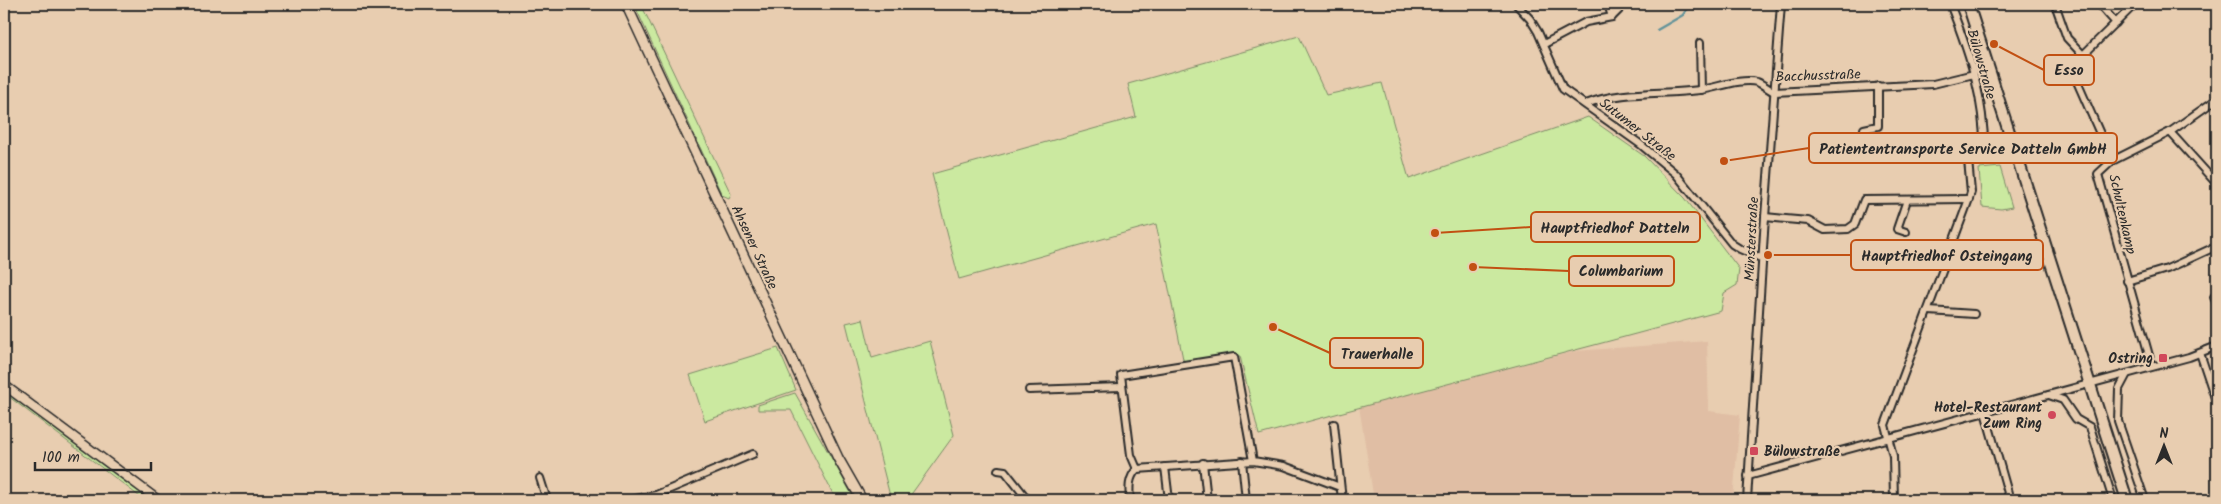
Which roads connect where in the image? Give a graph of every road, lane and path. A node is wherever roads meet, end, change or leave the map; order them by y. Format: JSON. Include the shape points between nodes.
{"nodes":[{"id":1,"x":626,"y":4,"type":"edge"},
{"id":2,"x":1516,"y":4,"type":"edge"},
{"id":3,"x":1608,"y":4,"type":"edge"},
{"id":4,"x":1625,"y":4,"type":"edge"},
{"id":5,"x":1781,"y":4,"type":"edge"},
{"id":6,"x":1950,"y":4,"type":"edge"},
{"id":7,"x":1968,"y":4,"type":"edge"},
{"id":8,"x":2055,"y":4,"type":"edge"},
{"id":9,"x":2099,"y":4,"type":"edge"},
{"id":10,"x":2135,"y":4,"type":"edge"},
{"id":11,"x":1612,"y":16,"type":"junction"},
{"id":12,"x":2116,"y":23,"type":"junction"},
{"id":13,"x":1700,"y":43,"type":"dead end"},
{"id":14,"x":1544,"y":44,"type":"junction"},
{"id":15,"x":2082,"y":56,"type":"junction"},
{"id":16,"x":1974,"y":74,"type":"junction"},
{"id":17,"x":1878,"y":86,"type":"junction"},
{"id":18,"x":1701,"y":90,"type":"junction"},
{"id":19,"x":1774,"y":92,"type":"junction"},
{"id":20,"x":2217,"y":99,"type":"edge"},
{"id":21,"x":1586,"y":104,"type":"junction"},
{"id":22,"x":1864,"y":129,"type":"dead end"},
{"id":23,"x":2170,"y":132,"type":"junction"},
{"id":24,"x":2112,"y":161,"type":"junction"},
{"id":25,"x":2217,"y":184,"type":"edge"},
{"id":26,"x":1969,"y":199,"type":"junction"},
{"id":27,"x":1907,"y":200,"type":"junction"},
{"id":28,"x":1764,"y":217,"type":"junction"},
{"id":29,"x":1906,"y":232,"type":"dead end"},
{"id":30,"x":2217,"y":246,"type":"edge"},
{"id":31,"x":1763,"y":259,"type":"junction"},
{"id":32,"x":1946,"y":264,"type":"junction"},
{"id":33,"x":1989,"y":266,"type":"dead end"},
{"id":34,"x":2127,"y":281,"type":"junction"},
{"id":35,"x":2214,"y":297,"type":"dead end"},
{"id":36,"x":2217,"y":304,"type":"edge"},
{"id":37,"x":1929,"y":311,"type":"junction"},
{"id":38,"x":1974,"y":314,"type":"dead end"},
{"id":39,"x":2217,"y":346,"type":"edge"},
{"id":40,"x":2200,"y":353,"type":"junction"},
{"id":41,"x":2152,"y":366,"type":"junction"},
{"id":42,"x":2127,"y":374,"type":"junction"},
{"id":43,"x":2090,"y":383,"type":"junction"},
{"id":44,"x":4,"y":385,"type":"edge"},
{"id":45,"x":1121,"y":387,"type":"junction"},
{"id":46,"x":1029,"y":390,"type":"dead end"},
{"id":47,"x":2046,"y":395,"type":"junction"},
{"id":48,"x":2217,"y":404,"type":"edge"},
{"id":49,"x":1986,"y":412,"type":"junction"},
{"id":50,"x":1334,"y":424,"type":"dead end"},
{"id":51,"x":1888,"y":438,"type":"junction"},
{"id":52,"x":753,"y":454,"type":"dead end"},
{"id":53,"x":1242,"y":461,"type":"junction"},
{"id":54,"x":1253,"y":461,"type":"junction"},
{"id":55,"x":1203,"y":464,"type":"junction"},
{"id":56,"x":1165,"y":467,"type":"junction"},
{"id":57,"x":1136,"y":469,"type":"junction"},
{"id":58,"x":998,"y":470,"type":"dead end"},
{"id":59,"x":1748,"y":476,"type":"junction"},
{"id":60,"x":540,"y":478,"type":"dead end"},
{"id":61,"x":1340,"y":487,"type":"junction"},
{"id":62,"x":655,"y":498,"type":"edge"},
{"id":63,"x":158,"y":500,"type":"edge"},
{"id":64,"x":547,"y":500,"type":"edge"},
{"id":65,"x":631,"y":500,"type":"edge"},
{"id":66,"x":862,"y":500,"type":"edge"},
{"id":67,"x":1028,"y":500,"type":"edge"},
{"id":68,"x":1130,"y":500,"type":"edge"},
{"id":69,"x":1169,"y":500,"type":"edge"},
{"id":70,"x":1207,"y":500,"type":"edge"},
{"id":71,"x":1246,"y":500,"type":"edge"},
{"id":72,"x":1342,"y":500,"type":"edge"},
{"id":73,"x":1747,"y":500,"type":"edge"},
{"id":74,"x":1894,"y":500,"type":"edge"},
{"id":75,"x":2010,"y":500,"type":"edge"},
{"id":76,"x":2113,"y":500,"type":"edge"},
{"id":77,"x":2127,"y":500,"type":"edge"},
{"id":78,"x":2145,"y":500,"type":"edge"}],
"edges":[{"from":1,"to":66,"type":"main road","name":"Ahsener Straße","via":[[838,458]]},
{"from":2,"to":14,"type":"street","name":"Sutumer Straße","via":[[1530,19]]},
{"from":3,"to":11,"type":"street"},
{"from":4,"to":11,"type":"street"},
{"from":5,"to":19,"type":"street","name":"Münsterstraße"},
{"from":6,"to":16,"type":"street","name":"Bülowstraße"},
{"from":7,"to":43,"type":"main road"},
{"from":8,"to":15,"type":"street","via":[[2067,38]]},
{"from":9,"to":12,"type":"street"},
{"from":10,"to":12,"type":"street"},
{"from":11,"to":14,"type":"street","via":[[1586,22]]},
{"from":12,"to":15,"type":"street"},
{"from":13,"to":18,"type":"street"},
{"from":14,"to":21,"type":"street","name":"Sutumer Straße","via":[[1564,89]]},
{"from":15,"to":24,"type":"street","via":[[2075,67],[2076,77]]},
{"from":16,"to":17,"type":"street","name":"Bacchusstraße","via":[[1933,84]]},
{"from":16,"to":26,"type":"street","name":"Bülowstraße","via":[[1985,130],[1984,158],[1968,160]]},
{"from":17,"to":19,"type":"street","name":"Bacchusstraße"},
{"from":17,"to":22,"type":"street","name":"Bacchusstraße","via":[[1878,126]]},
{"from":18,"to":19,"type":"street","name":"Bacchusstraße","via":[[1757,82]]},
{"from":18,"to":21,"type":"street","name":"Bacchusstraße","via":[[1627,93]]},
{"from":19,"to":28,"type":"street","name":"Münsterstraße"},
{"from":20,"to":23,"type":"street","name":"Schultenkamp"},
{"from":21,"to":31,"type":"street","name":"Sutumer Straße","via":[[1676,174],[1732,244]]},
{"from":23,"to":24,"type":"street","name":"Schultenkamp"},
{"from":23,"to":25,"type":"street"},
{"from":24,"to":34,"type":"street","name":"Schultenkamp","via":[[2098,174]]},
{"from":26,"to":27,"type":"street"},
{"from":26,"to":32,"type":"street","name":"Bülowstraße"},
{"from":27,"to":28,"type":"street","via":[[1864,200],[1855,224],[1848,230],[1825,230],[1808,220]]},
{"from":27,"to":29,"type":"street","via":[[1897,228]]},
{"from":28,"to":31,"type":"street","name":"Münsterstraße"},
{"from":30,"to":34,"type":"street","via":[[2167,269]]},
{"from":31,"to":59,"type":"street","name":"Münsterstraße"},
{"from":32,"to":33,"type":"street"},
{"from":32,"to":37,"type":"street","name":"Bülowstraße"},
{"from":34,"to":41,"type":"street","name":"Schultenkamp"},
{"from":35,"to":36,"type":"street"},
{"from":37,"to":38,"type":"street"},
{"from":37,"to":51,"type":"street","name":"Bülowstraße","via":[[1885,425]]},
{"from":39,"to":40,"type":"street"},
{"from":40,"to":41,"type":"street"},
{"from":40,"to":48,"type":"street"},
{"from":41,"to":42,"type":"street"},
{"from":42,"to":43,"type":"street"},
{"from":42,"to":78,"type":"street","via":[[2119,389],[2118,421]]},
{"from":43,"to":47,"type":"street"},
{"from":43,"to":77,"type":"main road"},
{"from":44,"to":63,"type":"street"},
{"from":45,"to":46,"type":"street"},
{"from":45,"to":54,"type":"street","via":[[1121,375],[1234,357]]},
{"from":45,"to":57,"type":"street"},
{"from":47,"to":49,"type":"street"},
{"from":47,"to":76,"type":"street","via":[[2063,400],[2076,419],[2090,427]]},
{"from":49,"to":51,"type":"street"},
{"from":49,"to":75,"type":"street"},
{"from":50,"to":61,"type":"street"},
{"from":51,"to":59,"type":"street"},
{"from":51,"to":74,"type":"street","name":"Bülowstraße","via":[[1893,456]]},
{"from":52,"to":62,"type":"street"},
{"from":53,"to":54,"type":"street"},
{"from":53,"to":55,"type":"street"},
{"from":53,"to":71,"type":"street"},
{"from":54,"to":61,"type":"street","via":[[1284,466]]},
{"from":55,"to":56,"type":"street"},
{"from":55,"to":70,"type":"street"},
{"from":56,"to":57,"type":"street"},
{"from":56,"to":69,"type":"street"},
{"from":57,"to":68,"type":"street","via":[[1129,488]]},
{"from":58,"to":67,"type":"street","via":[[1005,471]]},
{"from":59,"to":73,"type":"street","name":"Münsterstraße"},
{"from":60,"to":64,"type":"street"},
{"from":61,"to":72,"type":"street"},
{"from":62,"to":65,"type":"street"}]}
